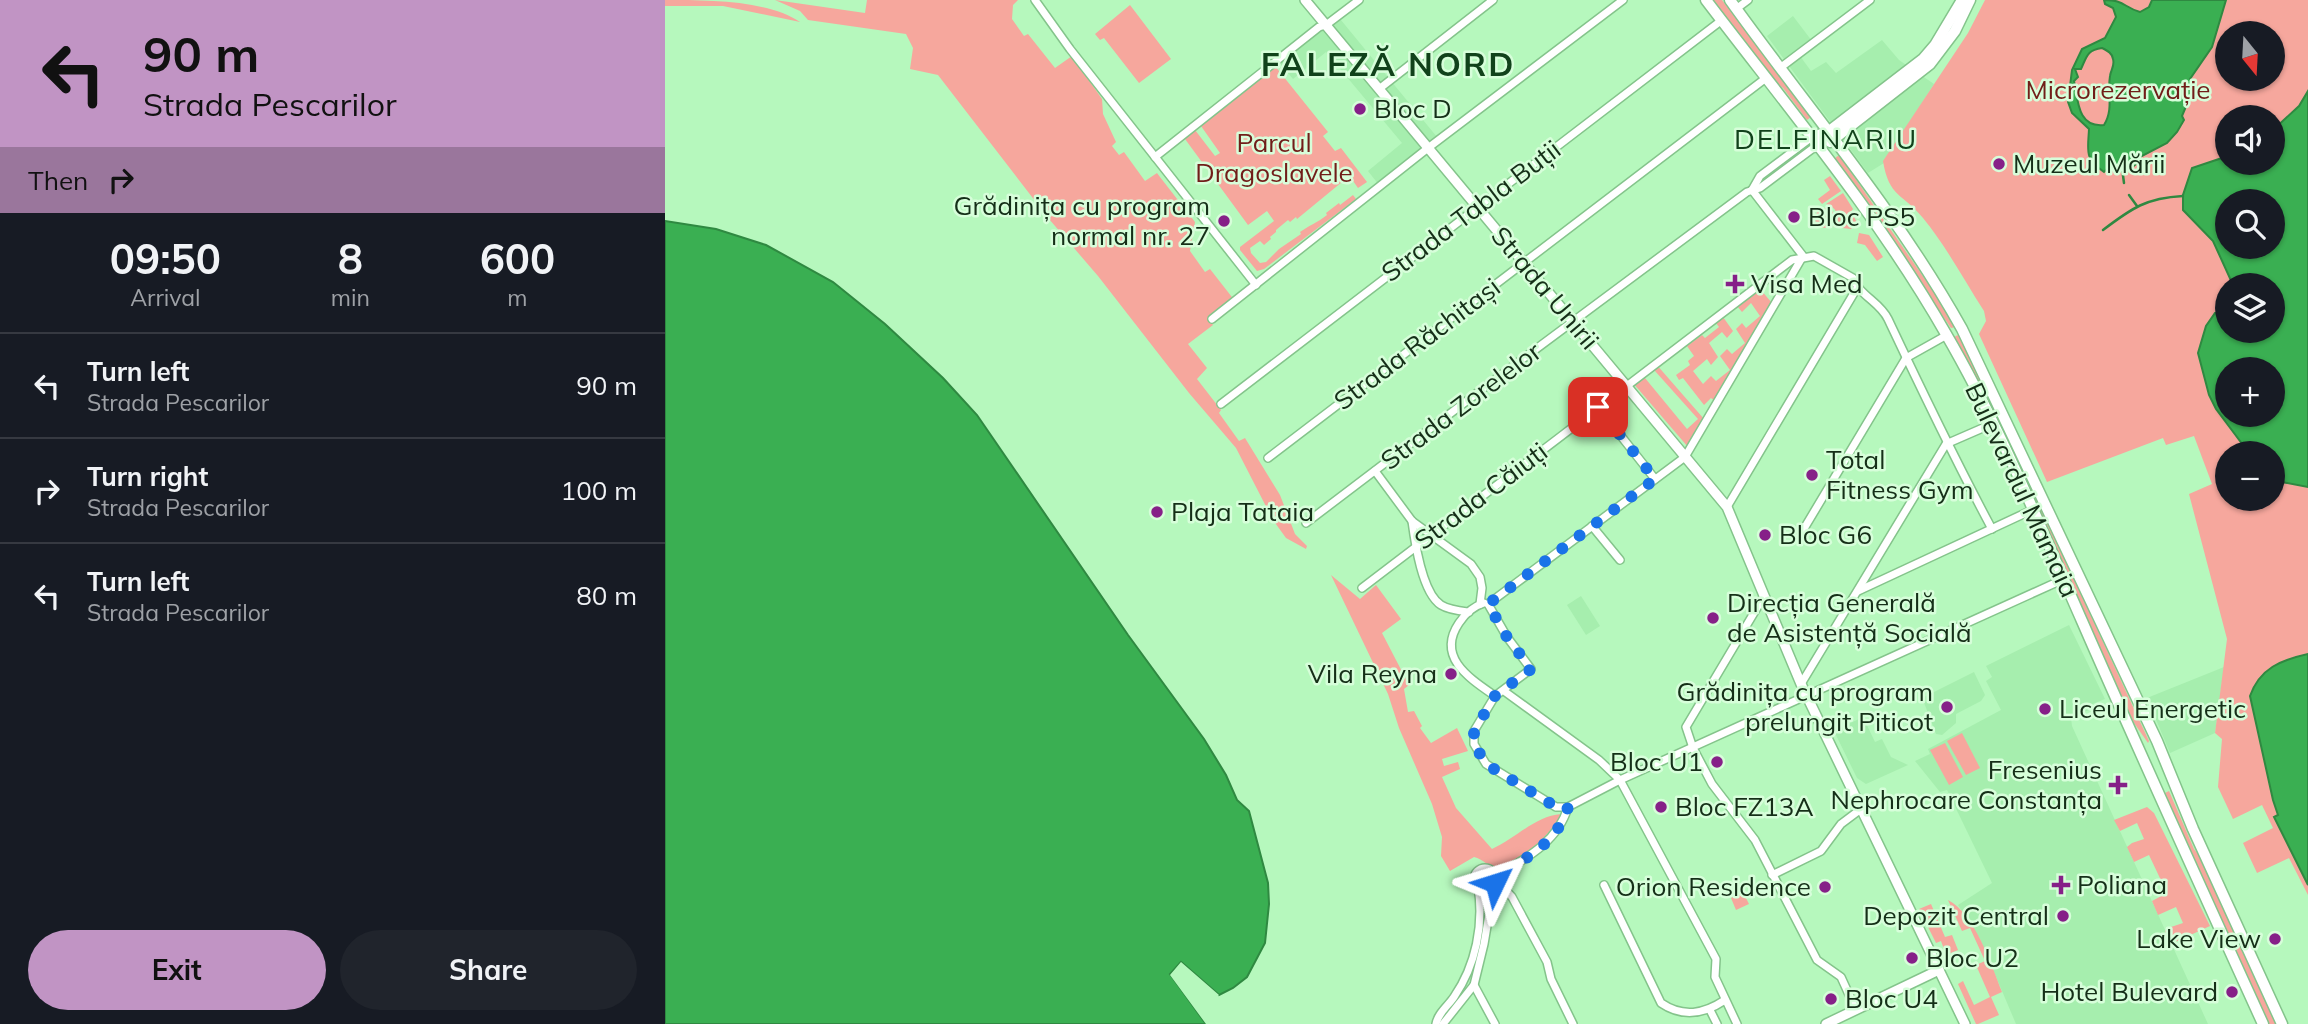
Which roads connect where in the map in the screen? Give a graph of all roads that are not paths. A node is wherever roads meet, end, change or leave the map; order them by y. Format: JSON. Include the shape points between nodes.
{"nodes":[{"id":1,"x":1035,"y":0,"type":"edge"},
{"id":2,"x":1305,"y":0,"type":"edge"},
{"id":3,"x":1359,"y":0,"type":"edge"},
{"id":4,"x":1493,"y":0,"type":"edge"},
{"id":5,"x":1623,"y":0,"type":"edge"},
{"id":6,"x":1706,"y":0,"type":"edge"},
{"id":7,"x":1748,"y":0,"type":"edge"},
{"id":8,"x":1870,"y":0,"type":"edge"},
{"id":9,"x":1962,"y":0,"type":"edge"},
{"id":10,"x":1970,"y":0,"type":"edge"},
{"id":11,"x":1733,"y":5,"type":"edge"},
{"id":12,"x":1722,"y":20,"type":"junction"},
{"id":13,"x":1326,"y":25,"type":"junction"},
{"id":14,"x":1780,"y":68,"type":"junction"},
{"id":15,"x":1766,"y":78,"type":"junction"},
{"id":16,"x":1379,"y":89,"type":"junction"},
{"id":17,"x":1812,"y":136,"type":"junction"},
{"id":18,"x":1831,"y":136,"type":"junction"},
{"id":19,"x":1820,"y":146,"type":"junction"},
{"id":20,"x":1428,"y":148,"type":"junction"},
{"id":21,"x":1155,"y":157,"type":"junction"},
{"id":22,"x":1752,"y":190,"type":"junction"},
{"id":23,"x":1477,"y":206,"type":"junction"},
{"id":24,"x":1803,"y":256,"type":"junction"},
{"id":25,"x":1524,"y":262,"type":"junction"},
{"id":26,"x":1256,"y":285,"type":"junction"},
{"id":27,"x":1857,"y":288,"type":"junction"},
{"id":28,"x":1212,"y":319,"type":"dead end"},
{"id":29,"x":1573,"y":321,"type":"junction"},
{"id":30,"x":1947,"y":335,"type":"junction"},
{"id":31,"x":1906,"y":358,"type":"junction"},
{"id":32,"x":1626,"y":386,"type":"junction"},
{"id":33,"x":1221,"y":404,"type":"dead end"},
{"id":34,"x":1598,"y":407,"type":"junction"},
{"id":35,"x":1992,"y":424,"type":"junction"},
{"id":36,"x":1946,"y":444,"type":"junction"},
{"id":37,"x":1685,"y":457,"type":"junction"},
{"id":38,"x":1268,"y":458,"type":"dead end"},
{"id":39,"x":1375,"y":471,"type":"junction"},
{"id":40,"x":1655,"y":479,"type":"junction"},
{"id":41,"x":1727,"y":507,"type":"junction"},
{"id":42,"x":2032,"y":510,"type":"junction"},
{"id":43,"x":1412,"y":521,"type":"junction"},
{"id":44,"x":1306,"y":523,"type":"dead end"},
{"id":45,"x":1592,"y":526,"type":"junction"},
{"id":46,"x":1992,"y":528,"type":"junction"},
{"id":47,"x":1429,"y":535,"type":"junction"},
{"id":48,"x":1799,"y":537,"type":"dead end"},
{"id":49,"x":1415,"y":546,"type":"junction"},
{"id":50,"x":1620,"y":560,"type":"dead end"},
{"id":51,"x":2064,"y":579,"type":"junction"},
{"id":52,"x":1362,"y":587,"type":"dead end"},
{"id":53,"x":1857,"y":591,"type":"junction"},
{"id":54,"x":1764,"y":596,"type":"junction"},
{"id":55,"x":1484,"y":604,"type":"junction"},
{"id":56,"x":1469,"y":612,"type":"junction"},
{"id":57,"x":1801,"y":684,"type":"junction"},
{"id":58,"x":1504,"y":691,"type":"junction"},
{"id":59,"x":1495,"y":696,"type":"junction"},
{"id":60,"x":1807,"y":696,"type":"junction"},
{"id":61,"x":2128,"y":720,"type":"junction"},
{"id":62,"x":2157,"y":741,"type":"junction"},
{"id":63,"x":1693,"y":748,"type":"junction"},
{"id":64,"x":1620,"y":780,"type":"junction"},
{"id":65,"x":1568,"y":807,"type":"junction"},
{"id":66,"x":1861,"y":810,"type":"junction"},
{"id":67,"x":1772,"y":875,"type":"junction"},
{"id":68,"x":1495,"y":880,"type":"junction"},
{"id":69,"x":1604,"y":885,"type":"dead end"},
{"id":70,"x":1478,"y":887,"type":"junction"},
{"id":71,"x":1939,"y":970,"type":"junction"},
{"id":72,"x":1475,"y":985,"type":"junction"},
{"id":73,"x":1725,"y":1000,"type":"junction"},
{"id":74,"x":1710,"y":1010,"type":"junction"},
{"id":75,"x":1856,"y":1010,"type":"junction"},
{"id":76,"x":1436,"y":1024,"type":"edge"},
{"id":77,"x":1443,"y":1024,"type":"edge"},
{"id":78,"x":1495,"y":1024,"type":"edge"},
{"id":79,"x":1573,"y":1024,"type":"edge"},
{"id":80,"x":1717,"y":1024,"type":"edge"},
{"id":81,"x":1737,"y":1024,"type":"edge"},
{"id":82,"x":1826,"y":1024,"type":"edge"},
{"id":83,"x":1965,"y":1024,"type":"edge"},
{"id":84,"x":2263,"y":1024,"type":"edge"},
{"id":85,"x":2282,"y":1024,"type":"edge"}],
"edges":[{"from":1,"to":21,"type":"street"},
{"from":2,"to":13,"type":"street","name":"Strada Unirii"},
{"from":3,"to":13,"type":"street"},
{"from":4,"to":16,"type":"street"},
{"from":5,"to":20,"type":"street"},
{"from":6,"to":12,"type":"main road","name":"Bulevardul Mamaia"},
{"from":7,"to":11,"type":"street"},
{"from":8,"to":14,"type":"street"},
{"from":9,"to":18,"type":"main road","via":[[1923,59]]},
{"from":10,"to":18,"type":"main road","via":[[1955,31],[1930,64]]},
{"from":11,"to":14,"type":"main road","name":"Bulevardul Mamaia"},
{"from":12,"to":15,"type":"main road","name":"Bulevardul Mamaia"},
{"from":12,"to":23,"type":"street","name":"Strada Tabla Buții"},
{"from":13,"to":16,"type":"street","name":"Strada Unirii"},
{"from":13,"to":21,"type":"street"},
{"from":14,"to":18,"type":"main road","name":"Bulevardul Mamaia"},
{"from":15,"to":17,"type":"main road","name":"Bulevardul Mamaia"},
{"from":15,"to":25,"type":"street","name":"Strada Răchitași"},
{"from":16,"to":20,"type":"street","name":"Strada Unirii"},
{"from":17,"to":18,"type":"main road"},
{"from":17,"to":19,"type":"main road","name":"Bulevardul Mamaia"},
{"from":17,"to":22,"type":"street","name":"Strada Zorelelor","via":[[1760,176]]},
{"from":18,"to":19,"type":"main road"},
{"from":18,"to":62,"type":"main road","name":"Bulevardul Mamaia","via":[[1927,269],[1961,328]]},
{"from":19,"to":22,"type":"street","name":"Strada Zorelelor"},
{"from":19,"to":30,"type":"main road","name":"Bulevardul Mamaia"},
{"from":20,"to":23,"type":"street","name":"Strada Unirii"},
{"from":20,"to":26,"type":"street"},
{"from":21,"to":26,"type":"street"},
{"from":22,"to":24,"type":"street"},
{"from":22,"to":29,"type":"street","name":"Strada Zorelelor"},
{"from":23,"to":25,"type":"street","name":"Strada Unirii"},
{"from":23,"to":33,"type":"street","name":"Strada Tabla Buții"},
{"from":24,"to":27,"type":"street","via":[[1814,256],[1853,278]]},
{"from":24,"to":32,"type":"street","name":"Strada Căiuți"},
{"from":24,"to":37,"type":"street"},
{"from":25,"to":29,"type":"street","name":"Strada Unirii"},
{"from":25,"to":38,"type":"street","name":"Strada Răchitași"},
{"from":26,"to":28,"type":"street"},
{"from":27,"to":31,"type":"street","via":[[1887,316]]},
{"from":27,"to":41,"type":"street"},
{"from":29,"to":32,"type":"street","name":"Strada Unirii"},
{"from":29,"to":39,"type":"street","name":"Strada Zorelelor"},
{"from":30,"to":31,"type":"street"},
{"from":30,"to":35,"type":"main road","name":"Bulevardul Mamaia"},
{"from":31,"to":36,"type":"street"},
{"from":31,"to":48,"type":"street"},
{"from":32,"to":34,"type":"street","name":"Strada Căiuți"},
{"from":32,"to":37,"type":"street","name":"Strada Unirii"},
{"from":34,"to":40,"type":"street"},
{"from":34,"to":47,"type":"street","name":"Strada Căiuți"},
{"from":35,"to":36,"type":"street"},
{"from":35,"to":42,"type":"main road","name":"Bulevardul Mamaia"},
{"from":36,"to":46,"type":"street"},
{"from":36,"to":53,"type":"street"},
{"from":37,"to":40,"type":"street"},
{"from":37,"to":41,"type":"street","name":"Strada Unirii"},
{"from":39,"to":43,"type":"street"},
{"from":39,"to":44,"type":"street","name":"Strada Zorelelor"},
{"from":40,"to":45,"type":"street"},
{"from":41,"to":54,"type":"street","name":"Strada Unirii"},
{"from":42,"to":46,"type":"street"},
{"from":42,"to":51,"type":"main road","name":"Bulevardul Mamaia"},
{"from":43,"to":47,"type":"street"},
{"from":43,"to":49,"type":"street"},
{"from":45,"to":50,"type":"street"},
{"from":45,"to":55,"type":"street"},
{"from":46,"to":53,"type":"street"},
{"from":47,"to":49,"type":"street","name":"Strada Căiuți"},
{"from":47,"to":55,"type":"street","via":[[1471,564],[1480,577]]},
{"from":49,"to":52,"type":"street","name":"Strada Căiuți"},
{"from":49,"to":56,"type":"street","via":[[1434,599]]},
{"from":51,"to":60,"type":"street"},
{"from":51,"to":61,"type":"main road","name":"Bulevardul Mamaia"},
{"from":53,"to":57,"type":"street"},
{"from":54,"to":57,"type":"street","name":"Strada Unirii"},
{"from":54,"to":63,"type":"street","via":[[1686,727]]},
{"from":55,"to":56,"type":"street"},
{"from":55,"to":58,"type":"street","via":[[1531,669]]},
{"from":56,"to":59,"type":"street","via":[[1453,632],[1450,645],[1455,661]]},
{"from":57,"to":60,"type":"street","name":"Strada Unirii"},
{"from":58,"to":59,"type":"street"},
{"from":58,"to":64,"type":"street"},
{"from":59,"to":65,"type":"street","via":[[1474,731],[1478,752],[1486,764],[1524,788],[1556,807]]},
{"from":60,"to":63,"type":"street"},
{"from":60,"to":66,"type":"street","name":"Strada Unirii"},
{"from":61,"to":62,"type":"main road","via":[[2146,746]]},
{"from":61,"to":84,"type":"main road","name":"Bulevardul Mamaia"},
{"from":62,"to":85,"type":"main road","name":"Bulevardul Mamaia"},
{"from":63,"to":64,"type":"street"},
{"from":63,"to":67,"type":"street","via":[[1712,784],[1755,840]]},
{"from":64,"to":65,"type":"street"},
{"from":64,"to":73,"type":"street","via":[[1716,959],[1714,977]]},
{"from":65,"to":68,"type":"street","via":[[1564,822],[1543,847]]},
{"from":66,"to":67,"type":"street","via":[[1841,824],[1821,851]]},
{"from":66,"to":71,"type":"street","name":"Strada Unirii"},
{"from":67,"to":75,"type":"street","via":[[1817,960],[1841,977]]},
{"from":68,"to":70,"type":"street","via":[[1485,889]]},
{"from":68,"to":70,"type":"street","via":[[1489,868],[1481,868],[1475,877]]},
{"from":68,"to":72,"type":"street"},
{"from":68,"to":79,"type":"street","via":[[1512,897],[1542,952]]},
{"from":69,"to":74,"type":"street","via":[[1661,1003],[1685,1013]]},
{"from":70,"to":76,"type":"street","via":[[1482,907],[1477,945],[1454,999]]},
{"from":71,"to":75,"type":"street"},
{"from":71,"to":83,"type":"street","name":"Strada Unirii"},
{"from":72,"to":77,"type":"street"},
{"from":72,"to":78,"type":"street"},
{"from":73,"to":74,"type":"street"},
{"from":73,"to":81,"type":"street"},
{"from":74,"to":80,"type":"street"},
{"from":75,"to":82,"type":"street"}]}
